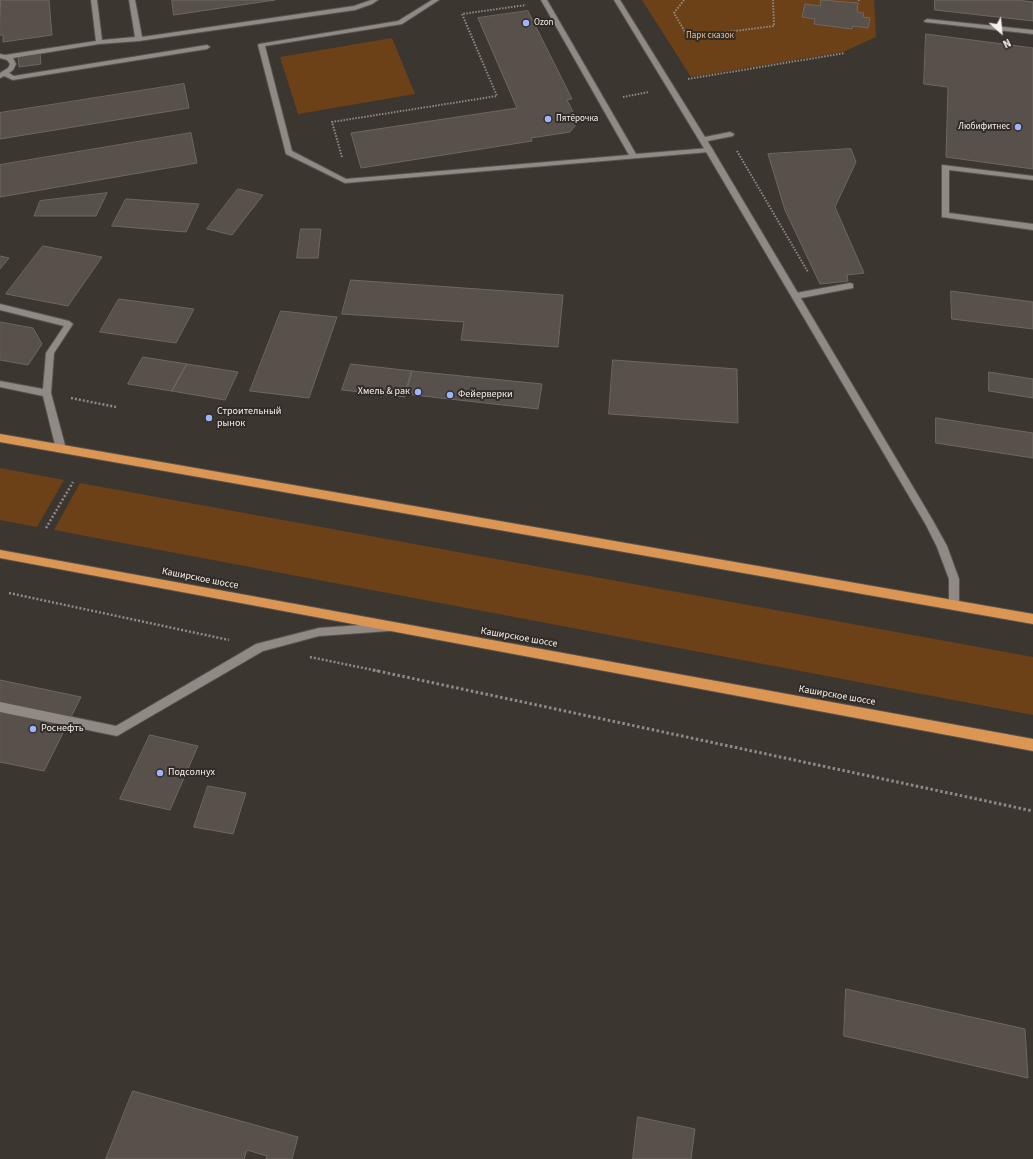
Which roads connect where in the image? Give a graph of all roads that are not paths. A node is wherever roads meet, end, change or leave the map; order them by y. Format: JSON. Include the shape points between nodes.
{"nodes":[{"id":1,"x":94,"y":0,"type":"edge"},
{"id":2,"x":132,"y":0,"type":"edge"},
{"id":3,"x":375,"y":0,"type":"edge"},
{"id":4,"x":436,"y":0,"type":"edge"},
{"id":5,"x":544,"y":0,"type":"edge"},
{"id":6,"x":617,"y":0,"type":"edge"},
{"id":7,"x":927,"y":21,"type":"dead end"},
{"id":8,"x":1033,"y":32,"type":"edge"},
{"id":9,"x":99,"y":42,"type":"junction"},
{"id":10,"x":146,"y":45,"type":"junction"},
{"id":11,"x":207,"y":47,"type":"dead end"},
{"id":12,"x":2,"y":57,"type":"edge"},
{"id":13,"x":3,"y":75,"type":"edge"},
{"id":14,"x":730,"y":134,"type":"dead end"},
{"id":15,"x":703,"y":140,"type":"junction"},
{"id":16,"x":709,"y":150,"type":"junction"},
{"id":17,"x":633,"y":156,"type":"junction"},
{"id":18,"x":1033,"y":178,"type":"edge"},
{"id":19,"x":1033,"y":227,"type":"edge"},
{"id":20,"x":850,"y":286,"type":"dead end"},
{"id":21,"x":796,"y":296,"type":"junction"},
{"id":22,"x":0,"y":306,"type":"edge"},
{"id":23,"x":0,"y":384,"type":"edge"},
{"id":24,"x":46,"y":393,"type":"junction"},
{"id":25,"x":0,"y":438,"type":"edge"},
{"id":26,"x":61,"y":449,"type":"junction"},
{"id":27,"x":0,"y":554,"type":"edge"},
{"id":28,"x":954,"y":605,"type":"junction"},
{"id":29,"x":1033,"y":619,"type":"edge"},
{"id":30,"x":392,"y":627,"type":"junction"},
{"id":31,"x":0,"y":707,"type":"edge"},
{"id":32,"x":1033,"y":744,"type":"edge"}],
"edges":[{"from":1,"to":9,"type":"street"},
{"from":2,"to":10,"type":"street"},
{"from":3,"to":10,"type":"street","via":[[355,8]]},
{"from":4,"to":17,"type":"street","via":[[400,23],[260,45],[290,152],[345,181]]},
{"from":5,"to":17,"type":"street"},
{"from":6,"to":15,"type":"street"},
{"from":7,"to":8,"type":"street"},
{"from":9,"to":10,"type":"street"},
{"from":9,"to":12,"type":"street"},
{"from":10,"to":11,"type":"street"},
{"from":10,"to":13,"type":"street","via":[[13,78]]},
{"from":12,"to":13,"type":"street","via":[[13,64]]},
{"from":14,"to":15,"type":"street"},
{"from":15,"to":16,"type":"street"},
{"from":16,"to":17,"type":"street"},
{"from":16,"to":21,"type":"street"},
{"from":18,"to":19,"type":"street","via":[[945,167],[945,215]]},
{"from":20,"to":21,"type":"street"},
{"from":21,"to":28,"type":"street","via":[[942,546],[954,579]]},
{"from":22,"to":24,"type":"street","via":[[69,324],[50,353]]},
{"from":23,"to":24,"type":"street"},
{"from":24,"to":26,"type":"street"},
{"from":25,"to":26,"type":"highway"},
{"from":26,"to":28,"type":"highway"},
{"from":27,"to":30,"type":"highway","name":"Каширское шоссе"},
{"from":28,"to":29,"type":"highway"},
{"from":30,"to":31,"type":"street","via":[[319,632],[260,647],[117,730]]},
{"from":30,"to":32,"type":"highway","name":"Каширское шоссе"}]}
